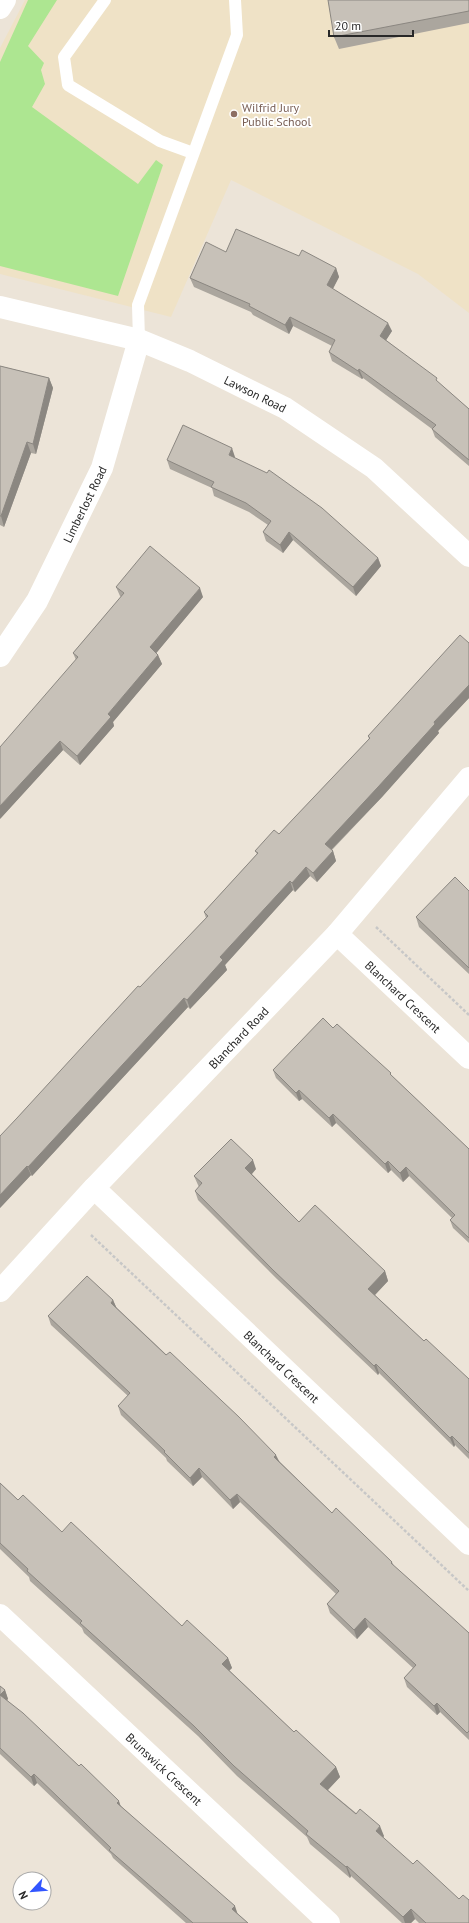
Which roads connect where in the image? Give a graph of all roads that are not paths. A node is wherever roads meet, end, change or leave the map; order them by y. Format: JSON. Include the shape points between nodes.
{"nodes":[{"id":1,"x":5,"y":0,"type":"edge"},
{"id":2,"x":105,"y":0,"type":"edge"},
{"id":3,"x":234,"y":0,"type":"edge"},
{"id":4,"x":0,"y":8,"type":"edge"},
{"id":5,"x":193,"y":154,"type":"junction"},
{"id":6,"x":0,"y":307,"type":"edge"},
{"id":7,"x":140,"y":340,"type":"junction"},
{"id":8,"x":469,"y":556,"type":"edge"},
{"id":9,"x":0,"y":656,"type":"edge"},
{"id":10,"x":469,"y":778,"type":"edge"},
{"id":11,"x":337,"y":934,"type":"junction"},
{"id":12,"x":469,"y":1058,"type":"edge"},
{"id":13,"x":94,"y":1188,"type":"junction"},
{"id":14,"x":0,"y":1291,"type":"edge"},
{"id":15,"x":469,"y":1544,"type":"edge"},
{"id":16,"x":0,"y":1615,"type":"edge"},
{"id":17,"x":329,"y":1923,"type":"edge"}],
"edges":[{"from":1,"to":4,"type":"street"},
{"from":2,"to":5,"type":"lane","via":[[64,57],[68,85],[160,141]]},
{"from":3,"to":5,"type":"lane","via":[[237,35]]},
{"from":5,"to":7,"type":"lane","via":[[138,305]]},
{"from":6,"to":7,"type":"street","name":"Lawson Road"},
{"from":7,"to":8,"type":"street","name":"Lawson Road","via":[[190,361],[285,408],[374,468]]},
{"from":7,"to":9,"type":"street","name":"Limberlost Road","via":[[102,468],[37,601]]},
{"from":10,"to":11,"type":"street","name":"Blanchard Road"},
{"from":11,"to":12,"type":"street","name":"Blanchard Crescent"},
{"from":11,"to":13,"type":"street","name":"Blanchard Road"},
{"from":13,"to":14,"type":"street","name":"Blanchard Road"},
{"from":13,"to":15,"type":"street","name":"Blanchard Crescent"},
{"from":16,"to":17,"type":"street","name":"Brunswick Crescent"}]}
